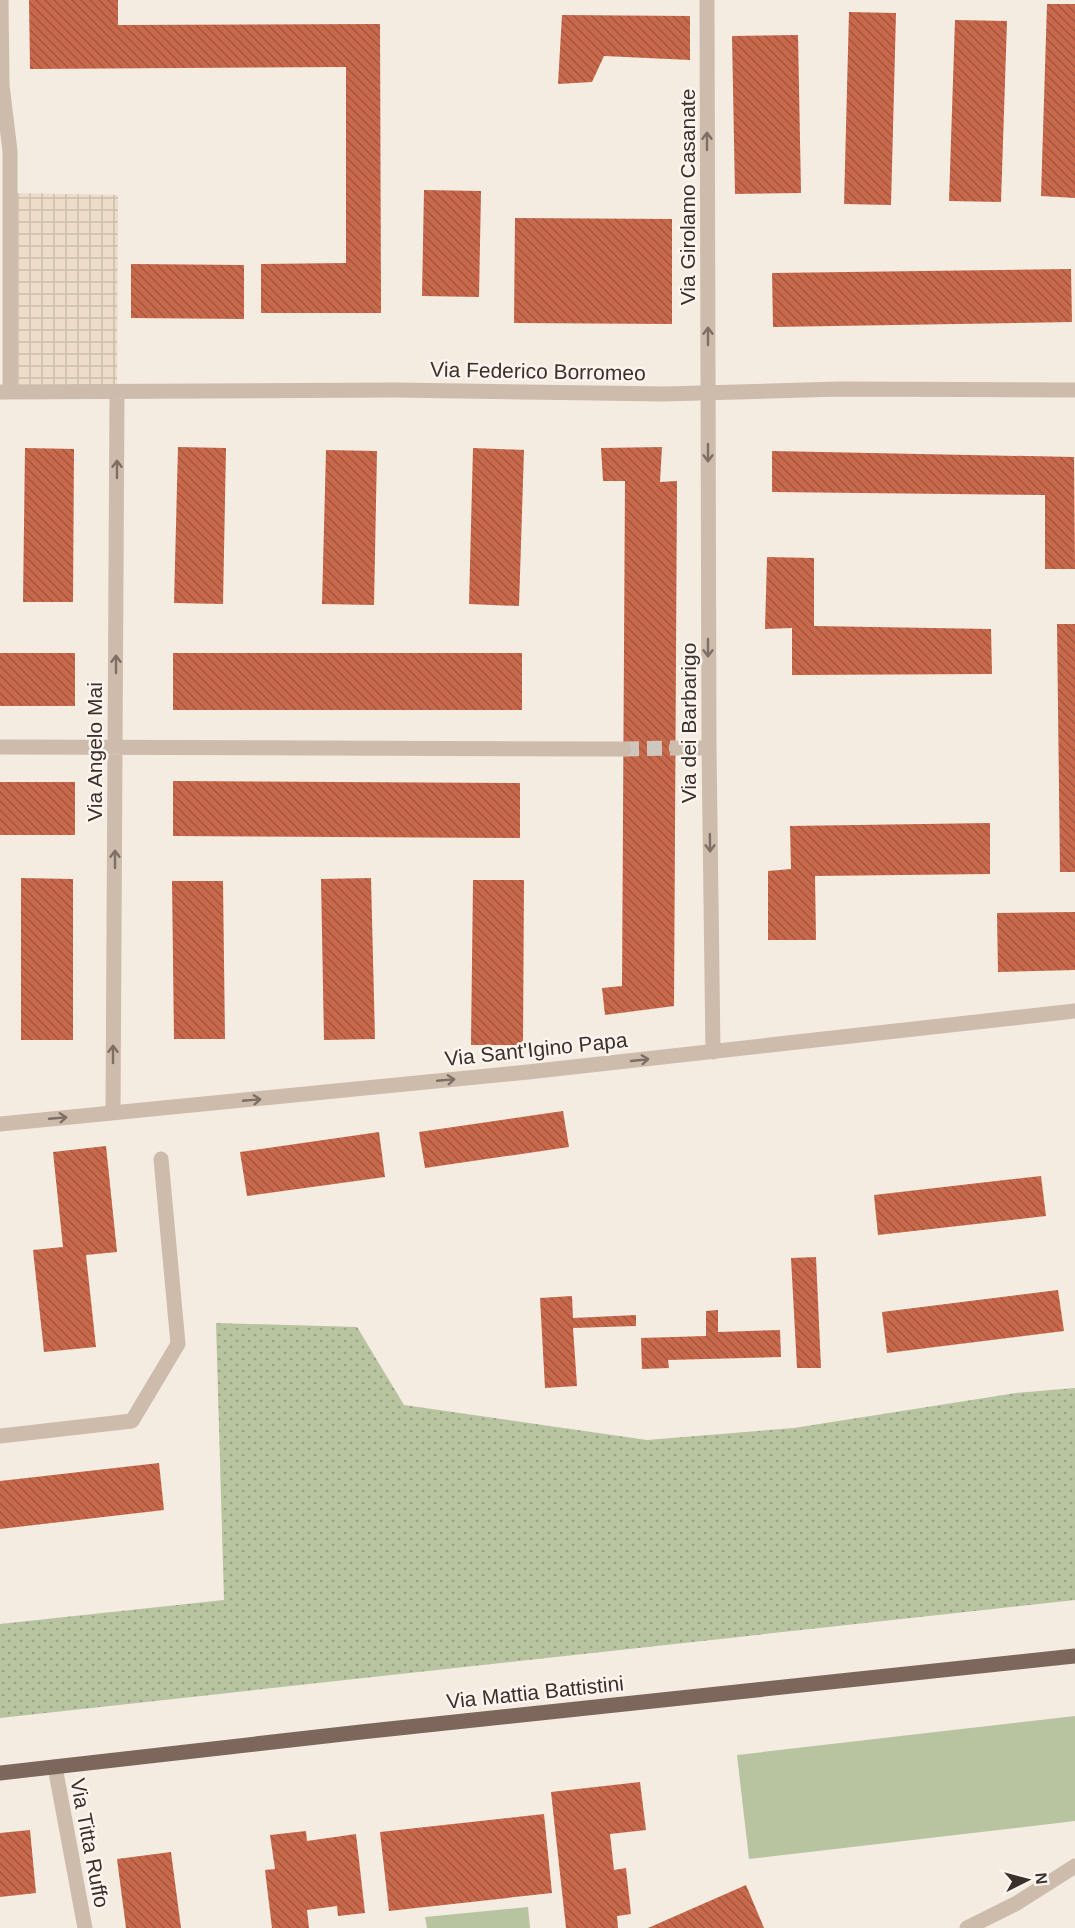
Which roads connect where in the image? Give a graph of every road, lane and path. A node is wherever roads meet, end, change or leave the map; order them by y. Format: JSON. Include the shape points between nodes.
{"nodes":[{"id":1,"x":1,"y":0,"type":"edge"},
{"id":2,"x":707,"y":0,"type":"edge"},
{"id":3,"x":2,"y":110,"type":"edge"},
{"id":4,"x":1075,"y":390,"type":"edge"},
{"id":5,"x":5,"y":392,"type":"edge"},
{"id":6,"x":117,"y":392,"type":"junction"},
{"id":7,"x":708,"y":394,"type":"junction"},
{"id":8,"x":0,"y":747,"type":"edge"},
{"id":9,"x":115,"y":747,"type":"junction"},
{"id":10,"x":624,"y":748,"type":"tunnel mouth"},
{"id":11,"x":676,"y":748,"type":"tunnel mouth"},
{"id":12,"x":709,"y":748,"type":"junction"},
{"id":13,"x":1075,"y":1011,"type":"edge"},
{"id":14,"x":713,"y":1052,"type":"junction"},
{"id":15,"x":113,"y":1113,"type":"junction"},
{"id":16,"x":0,"y":1124,"type":"edge"},
{"id":17,"x":161,"y":1159,"type":"dead end"},
{"id":18,"x":0,"y":1436,"type":"edge"},
{"id":19,"x":1075,"y":1656,"type":"edge"},
{"id":20,"x":55,"y":1767,"type":"junction"},
{"id":21,"x":0,"y":1773,"type":"edge"},
{"id":22,"x":1075,"y":1866,"type":"edge"},
{"id":23,"x":86,"y":1928,"type":"edge"},
{"id":24,"x":967,"y":1928,"type":"edge"}],
"edges":[{"from":1,"to":3,"type":"street"},
{"from":7,"to":2,"type":"street","name":"Via Girolamo Casanate","one_way":true},
{"from":3,"to":5,"type":"street","via":[[10,151]]},
{"from":4,"to":7,"type":"street","name":"Via Federico Borromeo","via":[[840,389]]},
{"from":5,"to":6,"type":"street","name":"Via Federico Borromeo"},
{"from":6,"to":7,"type":"street","name":"Via Federico Borromeo"},
{"from":9,"to":6,"type":"street","name":"Via Angelo Mai","one_way":true},
{"from":7,"to":12,"type":"street","name":"Via dei Barbarigo","one_way":true},
{"from":8,"to":9,"type":"street"},
{"from":9,"to":10,"type":"street"},
{"from":15,"to":9,"type":"street","name":"Via Angelo Mai","one_way":true},
{"from":11,"to":12,"type":"street"},
{"from":12,"to":14,"type":"street","name":"Via dei Barbarigo","one_way":true},
{"from":13,"to":14,"type":"street","name":"Via Sant'Igino Papa"},
{"from":15,"to":14,"type":"street","name":"Via Sant'Igino Papa","one_way":true},
{"from":16,"to":15,"type":"street","name":"Via Sant'Igino Papa","one_way":true},
{"from":17,"to":18,"type":"street","via":[[178,1344],[168,1363],[132,1421]]},
{"from":19,"to":20,"type":"main road","name":"Via Mattia Battistini"},
{"from":20,"to":21,"type":"main road","name":"Via Mattia Battistini"},
{"from":20,"to":23,"type":"street","name":"Via Titta Ruffo"},
{"from":22,"to":24,"type":"street","via":[[1017,1903]]}]}
